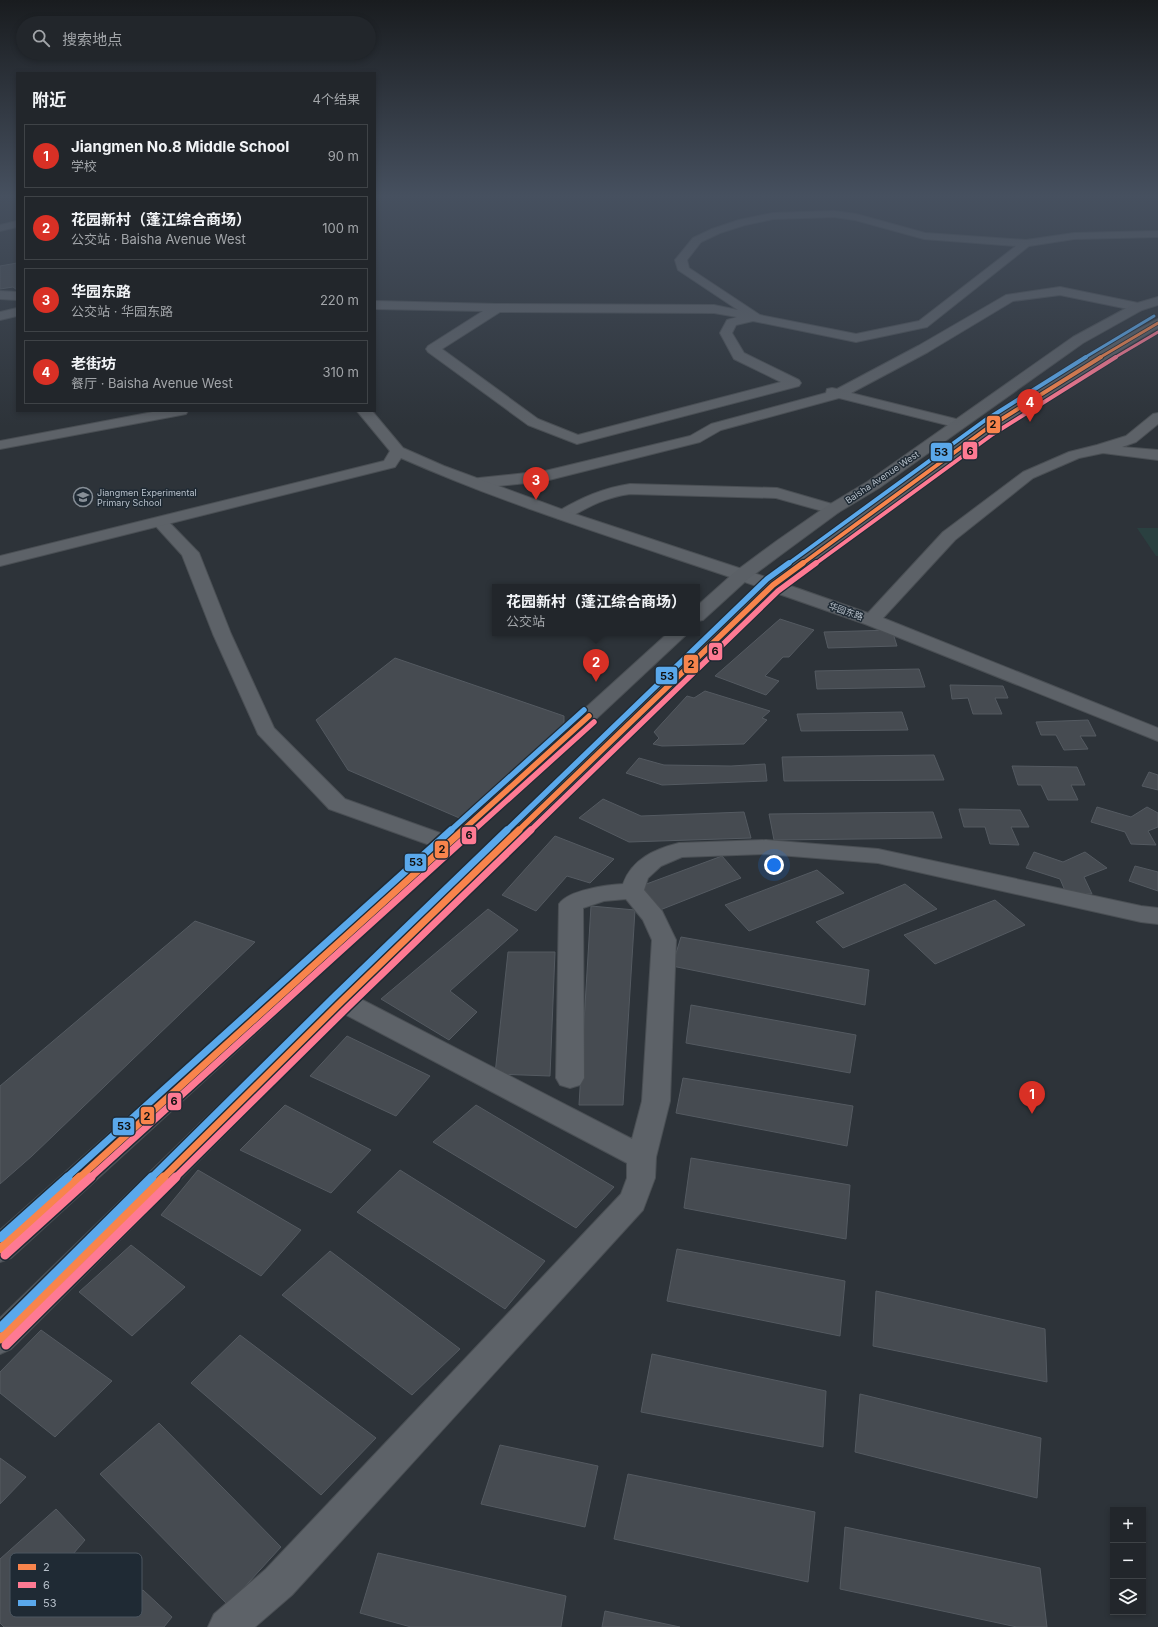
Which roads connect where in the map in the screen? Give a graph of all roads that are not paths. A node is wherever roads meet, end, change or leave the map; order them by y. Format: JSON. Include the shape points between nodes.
{"nodes":[{"id":1,"x":690,"y":274,"type":"edge"},
{"id":2,"x":986,"y":274,"type":"edge"},
{"id":3,"x":0,"y":295,"type":"edge"},
{"id":4,"x":16,"y":296,"type":"edge"},
{"id":5,"x":1158,"y":301,"type":"edge"},
{"id":6,"x":376,"y":305,"type":"edge"},
{"id":7,"x":1138,"y":307,"type":"junction"},
{"id":8,"x":497,"y":308,"type":"junction"},
{"id":9,"x":16,"y":312,"type":"edge"},
{"id":10,"x":0,"y":316,"type":"edge"},
{"id":11,"x":755,"y":316,"type":"junction"},
{"id":12,"x":1158,"y":324,"type":"edge"},
{"id":13,"x":794,"y":383,"type":"junction"},
{"id":14,"x":838,"y":394,"type":"junction"},
{"id":15,"x":176,"y":412,"type":"edge"},
{"id":16,"x":365,"y":412,"type":"edge"},
{"id":17,"x":1158,"y":417,"type":"edge"},
{"id":18,"x":959,"y":424,"type":"junction"},
{"id":19,"x":0,"y":445,"type":"edge"},
{"id":20,"x":1101,"y":449,"type":"junction"},
{"id":21,"x":398,"y":451,"type":"junction"},
{"id":22,"x":1158,"y":455,"type":"edge"},
{"id":23,"x":479,"y":483,"type":"junction"},
{"id":24,"x":833,"y":509,"type":"junction"},
{"id":25,"x":563,"y":515,"type":"junction"},
{"id":26,"x":160,"y":522,"type":"junction"},
{"id":27,"x":0,"y":561,"type":"edge"},
{"id":28,"x":742,"y":575,"type":"junction"},
{"id":29,"x":773,"y":585,"type":"junction"},
{"id":30,"x":700,"y":613,"type":"edge"},
{"id":31,"x":871,"y":620,"type":"junction"},
{"id":32,"x":676,"y":636,"type":"edge"},
{"id":33,"x":1158,"y":735,"type":"edge"},
{"id":34,"x":449,"y":844,"type":"junction"},
{"id":35,"x":632,"y":891,"type":"junction"},
{"id":36,"x":1158,"y":916,"type":"edge"},
{"id":37,"x":342,"y":1001,"type":"junction"},
{"id":38,"x":570,"y":1078,"type":"dead end"},
{"id":39,"x":642,"y":1157,"type":"junction"},
{"id":40,"x":0,"y":1249,"type":"edge"},
{"id":41,"x":0,"y":1339,"type":"edge"},
{"id":42,"x":227,"y":1627,"type":"edge"}],
"edges":[{"from":1,"to":11,"type":"street"},
{"from":2,"to":11,"type":"street","via":[[922,324],[856,338]]},
{"from":3,"to":4,"type":"street"},
{"from":5,"to":7,"type":"main road","name":"Baisha Avenue West"},
{"from":6,"to":8,"type":"street"},
{"from":7,"to":14,"type":"street","via":[[1060,291],[1010,298],[924,349]]},
{"from":7,"to":18,"type":"main road","name":"Baisha Avenue West","via":[[1078,340]]},
{"from":8,"to":11,"type":"street","via":[[714,309]]},
{"from":8,"to":13,"type":"street","via":[[432,349],[533,422],[577,440]]},
{"from":9,"to":10,"type":"street"},
{"from":11,"to":13,"type":"street","via":[[731,323],[726,333],[739,356]]},
{"from":12,"to":29,"type":"main road","via":[[1126,341],[989,427]]},
{"from":13,"to":14,"type":"street"},
{"from":14,"to":18,"type":"street"},
{"from":14,"to":23,"type":"street","via":[[716,427],[687,441],[545,476]]},
{"from":15,"to":19,"type":"street"},
{"from":16,"to":21,"type":"street","name":"华园东路"},
{"from":17,"to":20,"type":"street","via":[[1131,439]]},
{"from":18,"to":24,"type":"main road","name":"Baisha Avenue West","via":[[873,485]]},
{"from":20,"to":22,"type":"street"},
{"from":20,"to":31,"type":"street","via":[[1074,455],[1028,475],[949,536]]},
{"from":21,"to":23,"type":"street","name":"华园东路"},
{"from":21,"to":26,"type":"street","via":[[390,464]]},
{"from":23,"to":25,"type":"street","name":"华园东路"},
{"from":24,"to":25,"type":"street","via":[[777,493],[630,489],[600,494]]},
{"from":24,"to":28,"type":"main road","name":"Baisha Avenue West"},
{"from":25,"to":28,"type":"street","name":"华园东路"},
{"from":26,"to":27,"type":"street"},
{"from":26,"to":34,"type":"street","via":[[190,553],[264,730],[337,804]]},
{"from":28,"to":29,"type":"street","name":"华园东路"},
{"from":28,"to":30,"type":"main road","name":"Baisha Avenue West"},
{"from":29,"to":31,"type":"street","name":"华园东路"},
{"from":29,"to":37,"type":"main road"},
{"from":31,"to":33,"type":"street","name":"华园东路"},
{"from":32,"to":34,"type":"main road"},
{"from":34,"to":40,"type":"main road"},
{"from":35,"to":36,"type":"street","via":[[638,875],[653,861],[679,850],[766,847],[878,856],[1035,892]]},
{"from":35,"to":38,"type":"street","via":[[602,893],[571,904]]},
{"from":35,"to":39,"type":"street","via":[[654,917],[664,940],[656,1101]]},
{"from":37,"to":39,"type":"street"},
{"from":37,"to":41,"type":"main road"},
{"from":39,"to":42,"type":"street","via":[[641,1178],[633,1202],[279,1582]]}]}
